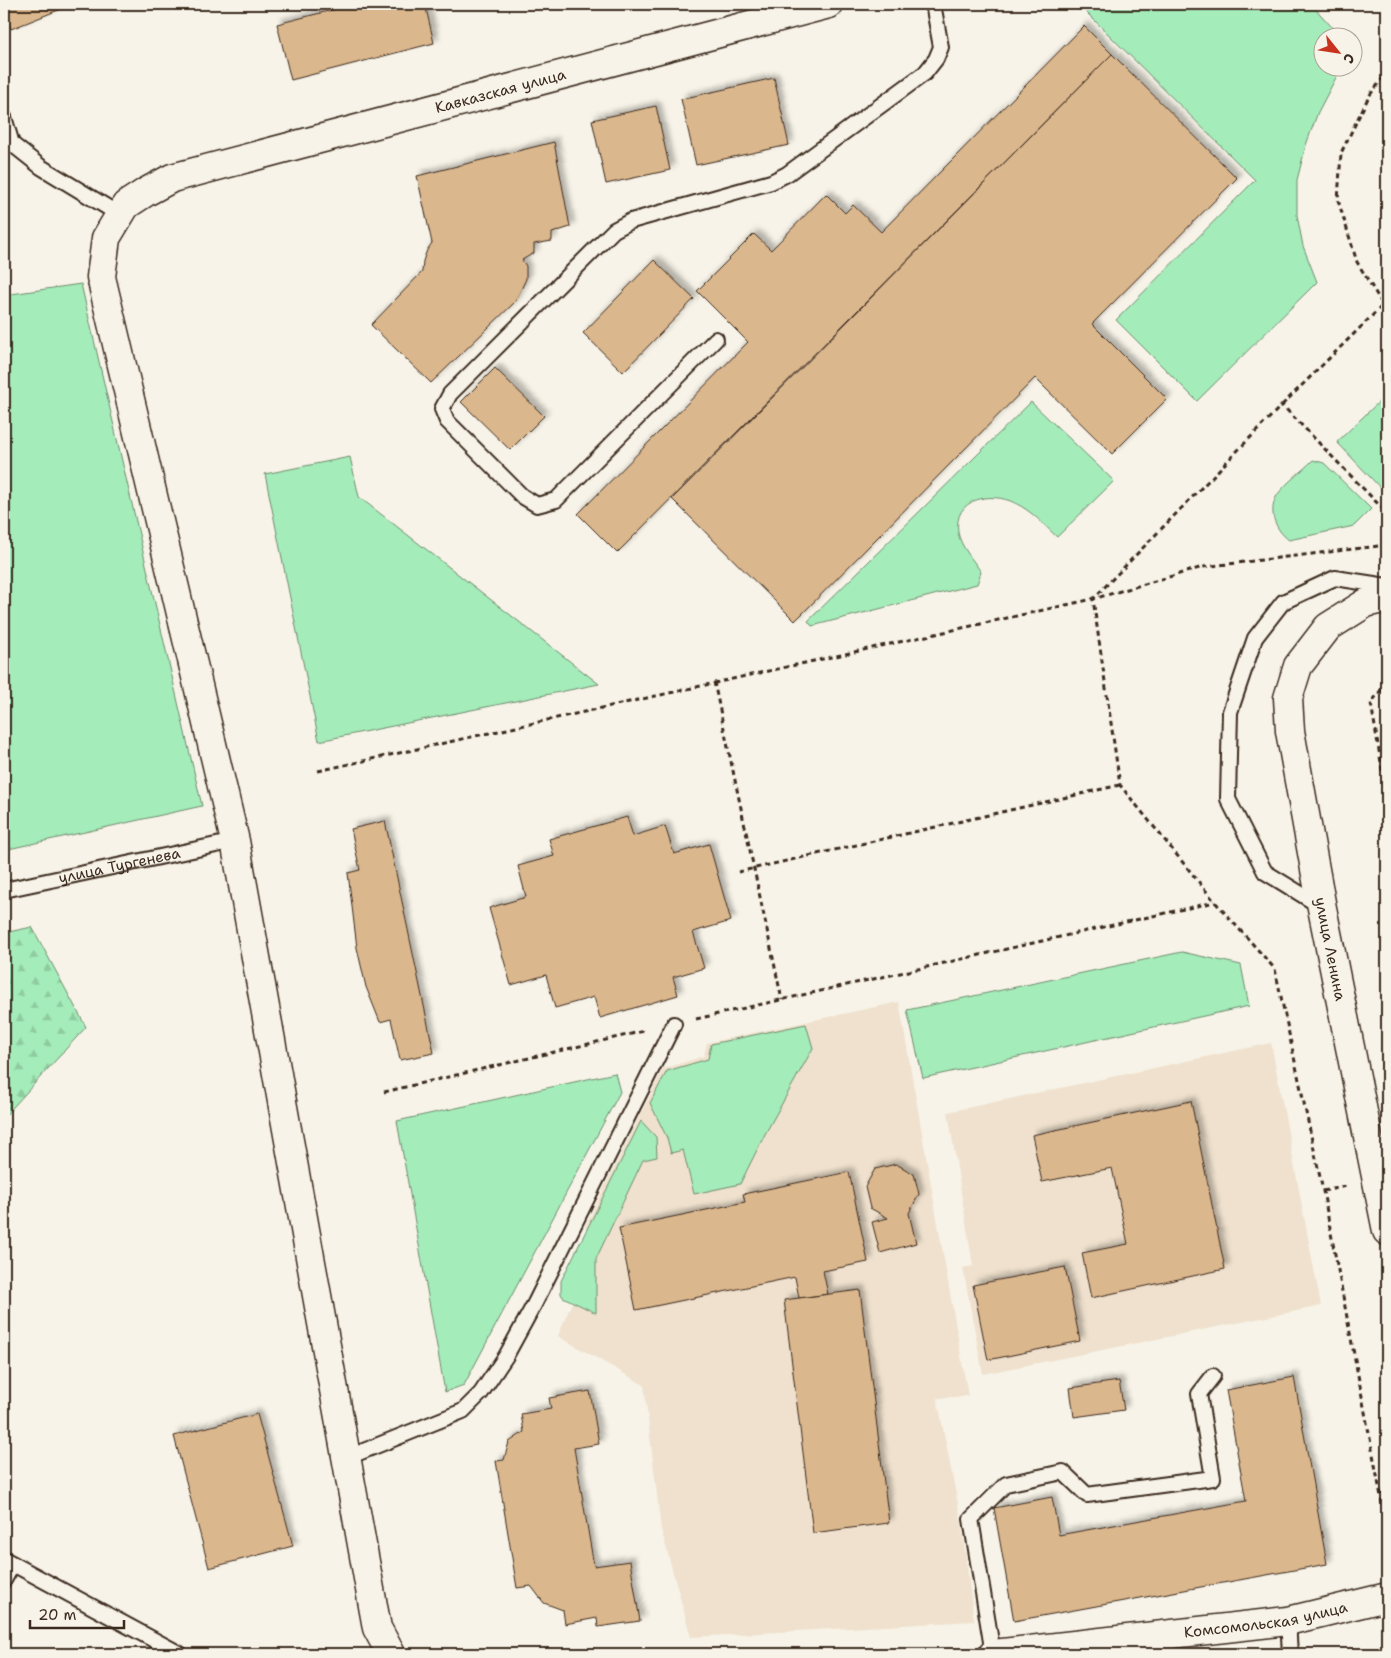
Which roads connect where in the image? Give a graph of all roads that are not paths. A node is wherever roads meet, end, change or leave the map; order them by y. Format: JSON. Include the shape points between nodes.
{"nodes":[{"id":1,"x":828,"y":4,"type":"edge"},
{"id":2,"x":933,"y":4,"type":"edge"},
{"id":3,"x":4,"y":117,"type":"edge"},
{"id":4,"x":120,"y":215,"type":"junction"},
{"id":5,"x":716,"y":339,"type":"dead end"},
{"id":6,"x":1387,"y":586,"type":"edge"},
{"id":7,"x":1387,"y":598,"type":"edge"},
{"id":8,"x":235,"y":841,"type":"junction"},
{"id":9,"x":4,"y":890,"type":"edge"},
{"id":10,"x":1322,"y":908,"type":"junction"},
{"id":11,"x":674,"y":1024,"type":"road end"},
{"id":12,"x":1387,"y":1231,"type":"edge"},
{"id":13,"x":1214,"y":1376,"type":"dead end"},
{"id":14,"x":346,"y":1458,"type":"junction"},
{"id":15,"x":8,"y":1562,"type":"edge"},
{"id":16,"x":4,"y":1580,"type":"edge"},
{"id":17,"x":1387,"y":1597,"type":"edge"},
{"id":18,"x":1288,"y":1621,"type":"junction"},
{"id":19,"x":180,"y":1654,"type":"edge"},
{"id":20,"x":391,"y":1654,"type":"edge"},
{"id":21,"x":993,"y":1654,"type":"edge"},
{"id":22,"x":1290,"y":1654,"type":"edge"}],
"edges":[{"from":1,"to":4,"type":"street","name":"Кавказская улица","via":[[172,178],[126,206]]},
{"from":2,"to":5,"type":"lane","via":[[941,47],[925,73],[788,174],[772,182],[631,221],[614,230],[450,394],[442,409],[447,420],[522,496],[537,505],[556,500]]},
{"from":3,"to":4,"type":"lane","via":[[12,144],[41,167]]},
{"from":4,"to":8,"type":"street","name":"Кавказская улица","via":[[106,238],[101,277]]},
{"from":6,"to":10,"type":"lane","via":[[1335,578],[1283,602],[1254,638],[1230,712],[1228,799],[1265,872]]},
{"from":7,"to":10,"type":"street","name":"улица Ленина","via":[[1366,604],[1328,627],[1298,666],[1288,698],[1290,731]]},
{"from":8,"to":9,"type":"lane","name":"улица Тургенева"},
{"from":8,"to":14,"type":"street","name":"Кавказская улица"},
{"from":10,"to":12,"type":"street","name":"улица Ленина"},
{"from":11,"to":14,"type":"lane","via":[[535,1302],[506,1356],[481,1393],[463,1411]]},
{"from":13,"to":21,"type":"lane","via":[[1199,1394],[1213,1478],[1087,1495],[1063,1472],[1006,1484],[971,1519]]},
{"from":14,"to":20,"type":"street","name":"Кавказская улица","via":[[377,1628]]},
{"from":15,"to":16,"type":"lane"},
{"from":15,"to":19,"type":"lane"},
{"from":17,"to":18,"type":"street","name":"Комсомольская улица"},
{"from":18,"to":21,"type":"street","name":"Комсомольская улица"},
{"from":18,"to":22,"type":"lane"}]}
